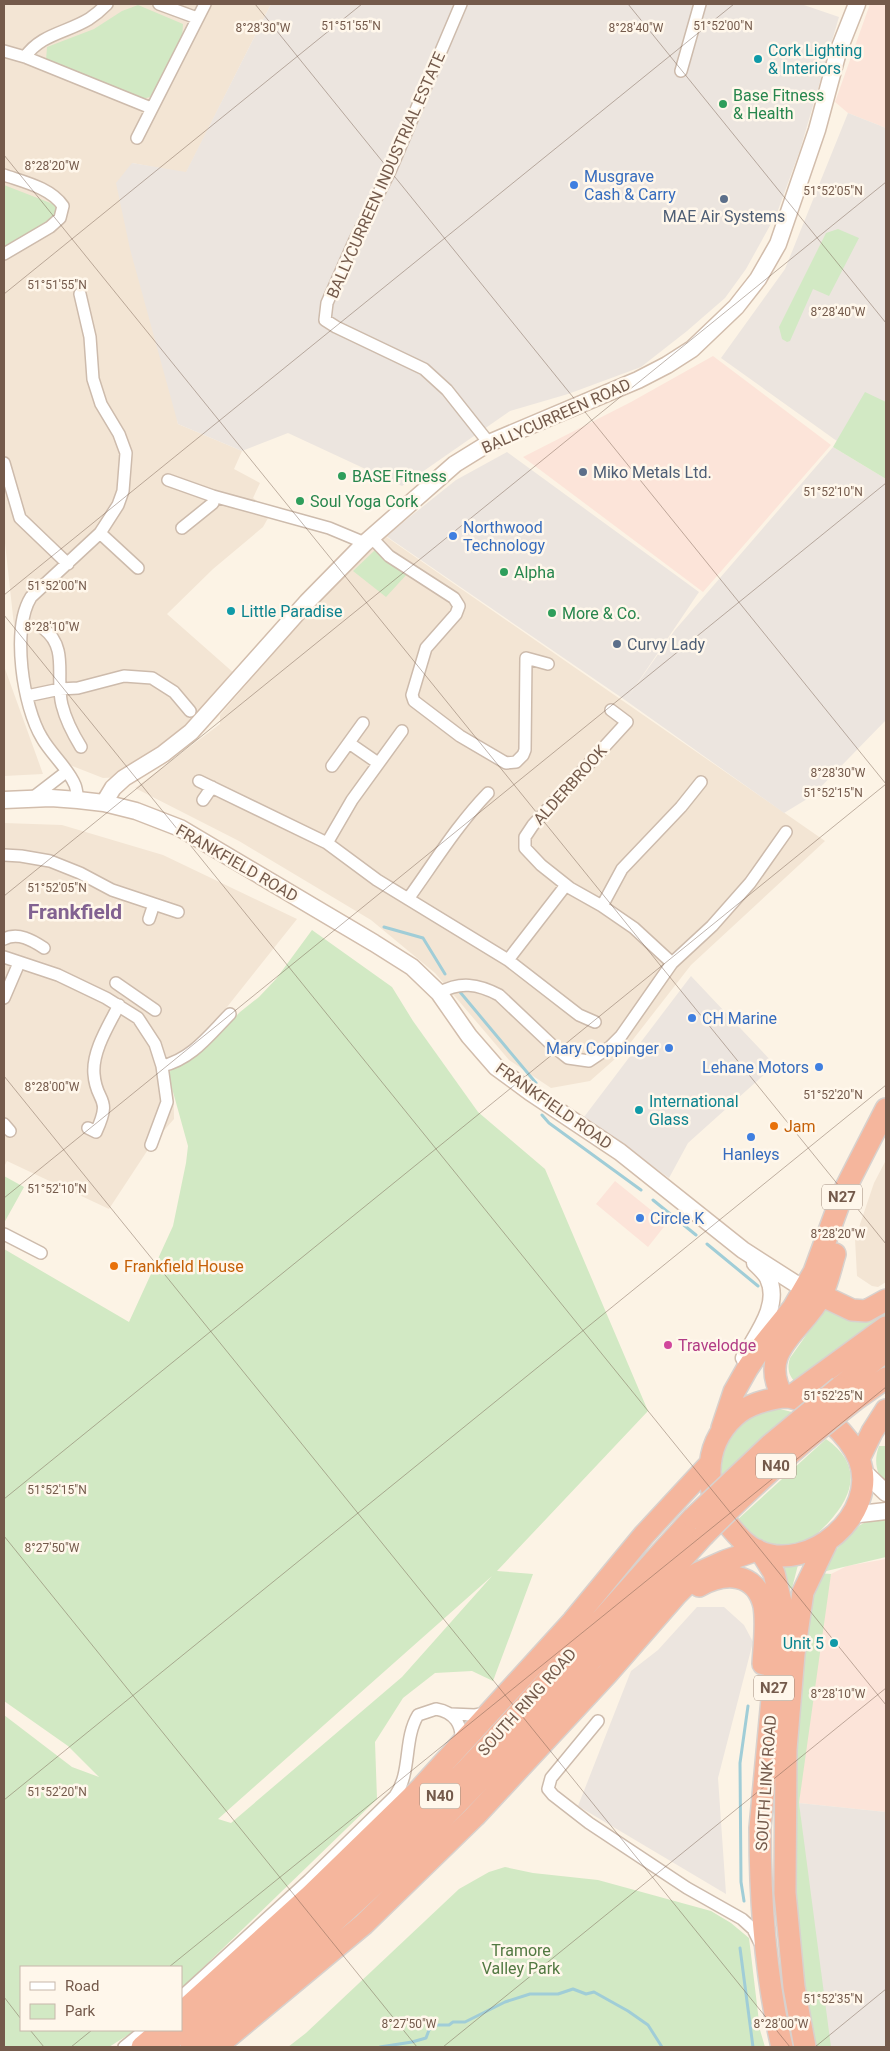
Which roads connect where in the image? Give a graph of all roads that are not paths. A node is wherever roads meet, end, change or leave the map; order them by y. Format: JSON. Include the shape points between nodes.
{"nodes":[{"id":1,"x":107,"y":4,"type":"edge"},
{"id":2,"x":160,"y":4,"type":"edge"},
{"id":3,"x":204,"y":4,"type":"edge"},
{"id":4,"x":461,"y":4,"type":"edge"},
{"id":5,"x":700,"y":4,"type":"edge"},
{"id":6,"x":857,"y":4,"type":"edge"},
{"id":7,"x":197,"y":18,"type":"junction"},
{"id":8,"x":4,"y":51,"type":"edge"},
{"id":9,"x":25,"y":57,"type":"junction"},
{"id":10,"x":681,"y":71,"type":"dead end"},
{"id":11,"x":151,"y":108,"type":"junction"},
{"id":12,"x":137,"y":138,"type":"dead end"},
{"id":13,"x":4,"y":175,"type":"edge"},
{"id":14,"x":4,"y":254,"type":"edge"},
{"id":15,"x":80,"y":294,"type":"dead end"},
{"id":16,"x":489,"y":443,"type":"junction"},
{"id":17,"x":4,"y":462,"type":"edge"},
{"id":18,"x":168,"y":480,"type":"dead end"},
{"id":19,"x":213,"y":496,"type":"junction"},
{"id":20,"x":182,"y":528,"type":"dead end"},
{"id":21,"x":100,"y":533,"type":"junction"},
{"id":22,"x":368,"y":540,"type":"junction"},
{"id":23,"x":68,"y":564,"type":"junction"},
{"id":24,"x":138,"y":568,"type":"dead end"},
{"id":25,"x":44,"y":629,"type":"dead end"},
{"id":26,"x":548,"y":664,"type":"dead end"},
{"id":27,"x":60,"y":689,"type":"junction"},
{"id":28,"x":27,"y":696,"type":"junction"},
{"id":29,"x":611,"y":710,"type":"dead end"},
{"id":30,"x":190,"y":711,"type":"dead end"},
{"id":31,"x":363,"y":723,"type":"dead end"},
{"id":32,"x":402,"y":731,"type":"dead end"},
{"id":33,"x":349,"y":743,"type":"junction"},
{"id":34,"x":81,"y":747,"type":"dead end"},
{"id":35,"x":378,"y":763,"type":"junction"},
{"id":36,"x":332,"y":766,"type":"dead end"},
{"id":37,"x":66,"y":772,"type":"junction"},
{"id":38,"x":199,"y":781,"type":"dead end"},
{"id":39,"x":701,"y":782,"type":"dead end"},
{"id":40,"x":212,"y":787,"type":"junction"},
{"id":41,"x":488,"y":793,"type":"dead end"},
{"id":42,"x":31,"y":799,"type":"junction"},
{"id":43,"x":4,"y":800,"type":"edge"},
{"id":44,"x":78,"y":800,"type":"junction"},
{"id":45,"x":203,"y":800,"type":"dead end"},
{"id":46,"x":104,"y":803,"type":"junction"},
{"id":47,"x":786,"y":832,"type":"dead end"},
{"id":48,"x":327,"y":843,"type":"junction"},
{"id":49,"x":4,"y":855,"type":"edge"},
{"id":50,"x":771,"y":856,"type":"junction"},
{"id":51,"x":780,"y":863,"type":"dead end"},
{"id":52,"x":566,"y":885,"type":"junction"},
{"id":53,"x":408,"y":899,"type":"junction"},
{"id":54,"x":154,"y":904,"type":"junction"},
{"id":55,"x":602,"y":906,"type":"junction"},
{"id":56,"x":178,"y":912,"type":"dead end"},
{"id":57,"x":150,"y":919,"type":"dead end"},
{"id":58,"x":4,"y":939,"type":"edge"},
{"id":59,"x":44,"y":948,"type":"dead end"},
{"id":60,"x":4,"y":957,"type":"edge"},
{"id":61,"x":508,"y":960,"type":"junction"},
{"id":62,"x":19,"y":963,"type":"junction"},
{"id":63,"x":672,"y":963,"type":"junction"},
{"id":64,"x":439,"y":993,"type":"junction"},
{"id":65,"x":4,"y":998,"type":"edge"},
{"id":66,"x":116,"y":1004,"type":"junction"},
{"id":67,"x":155,"y":1010,"type":"dead end"},
{"id":68,"x":230,"y":1014,"type":"dead end"},
{"id":69,"x":595,"y":1022,"type":"dead end"},
{"id":70,"x":162,"y":1066,"type":"junction"},
{"id":71,"x":886,"y":1109,"type":"edge"},
{"id":72,"x":88,"y":1128,"type":"dead end"},
{"id":73,"x":886,"y":1134,"type":"edge"},
{"id":74,"x":151,"y":1145,"type":"dead end"},
{"id":75,"x":4,"y":1234,"type":"edge"},
{"id":76,"x":743,"y":1250,"type":"junction"},
{"id":77,"x":41,"y":1253,"type":"dead end"},
{"id":78,"x":814,"y":1291,"type":"junction"},
{"id":79,"x":886,"y":1300,"type":"edge"},
{"id":80,"x":886,"y":1327,"type":"edge"},
{"id":81,"x":886,"y":1352,"type":"edge"},
{"id":82,"x":886,"y":1378,"type":"edge"},
{"id":83,"x":734,"y":1392,"type":"junction"},
{"id":84,"x":848,"y":1394,"type":"junction"},
{"id":85,"x":786,"y":1397,"type":"junction"},
{"id":86,"x":886,"y":1410,"type":"edge"},
{"id":87,"x":719,"y":1436,"type":"junction"},
{"id":88,"x":860,"y":1464,"type":"junction"},
{"id":89,"x":709,"y":1465,"type":"junction"},
{"id":90,"x":886,"y":1493,"type":"edge"},
{"id":91,"x":886,"y":1511,"type":"edge"},
{"id":92,"x":851,"y":1515,"type":"junction"},
{"id":93,"x":698,"y":1527,"type":"junction"},
{"id":94,"x":827,"y":1542,"type":"junction"},
{"id":95,"x":759,"y":1551,"type":"junction"},
{"id":96,"x":607,"y":1674,"type":"junction"},
{"id":97,"x":492,"y":1711,"type":"junction"},
{"id":98,"x":451,"y":1714,"type":"junction"},
{"id":99,"x":598,"y":1721,"type":"dead end"},
{"id":100,"x":460,"y":1745,"type":"junction"},
{"id":101,"x":760,"y":1828,"type":"junction"},
{"id":102,"x":761,"y":1878,"type":"junction"},
{"id":103,"x":748,"y":1912,"type":"junction"},
{"id":104,"x":768,"y":1957,"type":"junction"},
{"id":105,"x":182,"y":1996,"type":"edge"},
{"id":106,"x":182,"y":2012,"type":"edge"},
{"id":107,"x":244,"y":2025,"type":"junction"},
{"id":108,"x":182,"y":2030,"type":"edge"},
{"id":109,"x":144,"y":2031,"type":"edge"},
{"id":110,"x":161,"y":2031,"type":"edge"},
{"id":111,"x":181,"y":2031,"type":"edge"},
{"id":112,"x":124,"y":2047,"type":"edge"},
{"id":113,"x":142,"y":2047,"type":"edge"},
{"id":114,"x":162,"y":2047,"type":"edge"},
{"id":115,"x":190,"y":2047,"type":"edge"},
{"id":116,"x":209,"y":2047,"type":"edge"},
{"id":117,"x":216,"y":2047,"type":"edge"},
{"id":118,"x":782,"y":2047,"type":"edge"},
{"id":119,"x":805,"y":2047,"type":"edge"}],
"edges":[{"from":1,"to":9,"type":"street","via":[[89,19],[42,40]]},
{"from":2,"to":7,"type":"street"},
{"from":3,"to":7,"type":"street"},
{"from":4,"to":16,"type":"street","name":"BALLYCURREEN INDUSTRIAL ESTATE","via":[[390,171],[327,303],[325,320],[424,370],[447,390]]},
{"from":5,"to":10,"type":"street"},
{"from":6,"to":16,"type":"main road","name":"BALLYCURREEN ROAD","via":[[838,52],[817,130],[778,244],[758,279],[736,307],[692,349],[668,365]]},
{"from":7,"to":11,"type":"street"},
{"from":8,"to":9,"type":"street"},
{"from":9,"to":11,"type":"street"},
{"from":11,"to":12,"type":"street"},
{"from":13,"to":14,"type":"street","via":[[36,186],[57,198],[63,206],[60,218],[50,227]]},
{"from":15,"to":21,"type":"street","via":[[90,337],[93,379],[101,404],[126,453],[123,491]]},
{"from":16,"to":22,"type":"main road","name":"BALLYCURREEN ROAD","via":[[455,464]]},
{"from":17,"to":23,"type":"street","via":[[20,518]]},
{"from":18,"to":19,"type":"street"},
{"from":19,"to":20,"type":"street","via":[[213,503]]},
{"from":19,"to":22,"type":"street"},
{"from":21,"to":23,"type":"street"},
{"from":21,"to":24,"type":"street"},
{"from":22,"to":26,"type":"street","via":[[454,598],[459,606],[456,614],[426,648],[412,695],[414,701],[460,736],[506,763],[516,762],[525,750],[526,658]]},
{"from":22,"to":46,"type":"main road","name":"BALLYCURREEN ROAD","via":[[307,602],[192,732],[124,778]]},
{"from":23,"to":28,"type":"street","via":[[27,603],[21,627]]},
{"from":25,"to":27,"type":"street","via":[[56,640]]},
{"from":27,"to":28,"type":"street"},
{"from":27,"to":30,"type":"street","via":[[78,688],[124,676],[152,678],[174,692]]},
{"from":27,"to":34,"type":"street","via":[[66,720]]},
{"from":28,"to":37,"type":"street","via":[[42,738]]},
{"from":29,"to":52,"type":"street","name":"ALDERBROOK","via":[[626,722],[525,837],[525,848]]},
{"from":31,"to":33,"type":"street"},
{"from":32,"to":35,"type":"street"},
{"from":33,"to":35,"type":"street"},
{"from":33,"to":36,"type":"street"},
{"from":35,"to":48,"type":"street"},
{"from":37,"to":42,"type":"street"},
{"from":37,"to":44,"type":"street","via":[[75,785]]},
{"from":38,"to":40,"type":"street"},
{"from":39,"to":55,"type":"street","via":[[622,869]]},
{"from":40,"to":45,"type":"street"},
{"from":40,"to":48,"type":"street"},
{"from":41,"to":53,"type":"street","via":[[450,838]]},
{"from":42,"to":43,"type":"main road","name":"FRANKFIELD ROAD"},
{"from":42,"to":44,"type":"main road","name":"FRANKFIELD ROAD"},
{"from":44,"to":46,"type":"main road","name":"FRANKFIELD ROAD"},
{"from":46,"to":64,"type":"main road","name":"FRANKFIELD ROAD","via":[[136,810],[180,828],[389,953],[412,968]]},
{"from":47,"to":50,"type":"street"},
{"from":48,"to":53,"type":"street"},
{"from":49,"to":54,"type":"street","via":[[50,861],[112,890]]},
{"from":50,"to":51,"type":"street"},
{"from":50,"to":63,"type":"street","via":[[712,926]]},
{"from":52,"to":55,"type":"street","name":"ALDERBROOK"},
{"from":52,"to":61,"type":"street"},
{"from":53,"to":61,"type":"street"},
{"from":54,"to":56,"type":"street"},
{"from":54,"to":57,"type":"street"},
{"from":55,"to":63,"type":"street","name":"ALDERBROOK","via":[[634,928]]},
{"from":58,"to":59,"type":"street","via":[[18,936]]},
{"from":60,"to":62,"type":"street"},
{"from":61,"to":69,"type":"street","via":[[579,1015]]},
{"from":62,"to":65,"type":"street"},
{"from":62,"to":66,"type":"street","via":[[58,974]]},
{"from":63,"to":64,"type":"street","via":[[621,1036],[589,1061],[568,1058],[491,991],[470,984]]},
{"from":64,"to":76,"type":"main road","name":"FRANKFIELD ROAD","via":[[496,1067],[620,1152]]},
{"from":66,"to":67,"type":"street","via":[[120,986]]},
{"from":66,"to":70,"type":"street","via":[[138,1018],[155,1044]]},
{"from":66,"to":72,"type":"street","via":[[100,1043],[93,1073],[105,1109],[96,1132]]},
{"from":68,"to":70,"type":"street","via":[[187,1056]]},
{"from":70,"to":74,"type":"street","via":[[167,1102]]},
{"from":71,"to":78,"type":"highway","number":"N27","via":[[843,1193]]},
{"from":73,"to":78,"type":"highway","number":"N27"},
{"from":75,"to":77,"type":"street"},
{"from":76,"to":78,"type":"main road","name":"FRANKFIELD ROAD","via":[[796,1284]]},
{"from":76,"to":83,"type":"main road","via":[[768,1276],[773,1304],[743,1361]]},
{"from":78,"to":79,"type":"highway","via":[[852,1310],[866,1310]]},
{"from":78,"to":83,"type":"highway","number":"N27","via":[[793,1308],[762,1345]]},
{"from":78,"to":85,"type":"highway","number":"N27","via":[[776,1357],[776,1382]]},
{"from":80,"to":85,"type":"highway"},
{"from":81,"to":84,"type":"highway","name":"SOUTH RING ROAD","number":"N40"},
{"from":82,"to":84,"type":"highway","name":"SOUTH RING ROAD","number":"N40"},
{"from":83,"to":87,"type":"highway","number":"N27"},
{"from":84,"to":93,"type":"highway","name":"SOUTH RING ROAD","number":"N40","bridge":true,"via":[[820,1427]]},
{"from":85,"to":87,"type":"highway","number":"N27","via":[[750,1406],[734,1416]]},
{"from":85,"to":88,"type":"highway","via":[[824,1414],[844,1434]]},
{"from":86,"to":88,"type":"highway","via":[[872,1432]]},
{"from":87,"to":89,"type":"highway","number":"N27"},
{"from":88,"to":90,"type":"main road"},
{"from":88,"to":92,"type":"highway","number":"N27","via":[[859,1496]]},
{"from":89,"to":95,"type":"highway","number":"N27","via":[[711,1490],[719,1512],[744,1543]]},
{"from":89,"to":97,"type":"highway"},
{"from":91,"to":92,"type":"main road"},
{"from":92,"to":94,"type":"highway","number":"N27"},
{"from":93,"to":108,"type":"highway","name":"SOUTH RING ROAD","number":"N40","via":[[408,1830],[294,1935]]},
{"from":93,"to":115,"type":"highway","name":"SOUTH RING ROAD","number":"N40","via":[[542,1714],[415,1846],[321,1934]]},
{"from":94,"to":95,"type":"highway","number":"N27","via":[[806,1553],[787,1556]]},
{"from":94,"to":119,"type":"highway","name":"SOUTH LINK ROAD","number":"N27","via":[[803,1592],[786,1749],[785,1894],[794,1987]]},
{"from":95,"to":96,"type":"highway","via":[[725,1560],[698,1573]]},
{"from":95,"to":101,"type":"highway","name":"SOUTH LINK ROAD","number":"N27","via":[[774,1573],[781,1602]]},
{"from":96,"to":101,"type":"highway","via":[[692,1590],[721,1576],[740,1578],[753,1585],[762,1600],[765,1620],[759,1753]]},
{"from":96,"to":107,"type":"highway","via":[[475,1816],[364,1924]]},
{"from":97,"to":98,"type":"street","via":[[475,1715]]},
{"from":97,"to":100,"type":"highway"},
{"from":98,"to":100,"type":"street","via":[[460,1728]]},
{"from":98,"to":105,"type":"street","via":[[436,1708],[418,1715],[410,1733],[403,1783],[395,1796]]},
{"from":99,"to":103,"type":"street","via":[[551,1778],[548,1789],[589,1823],[673,1878]]},
{"from":100,"to":106,"type":"highway","via":[[347,1861]]},
{"from":101,"to":102,"type":"highway","name":"SOUTH LINK ROAD","number":"N27"},
{"from":102,"to":103,"type":"street"},
{"from":102,"to":104,"type":"highway","name":"SOUTH LINK ROAD","number":"N27"},
{"from":103,"to":104,"type":"street"},
{"from":104,"to":118,"type":"highway","name":"SOUTH LINK ROAD","number":"N27"},
{"from":107,"to":116,"type":"highway"},
{"from":107,"to":117,"type":"highway"},
{"from":109,"to":112,"type":"street"},
{"from":110,"to":113,"type":"highway"},
{"from":111,"to":114,"type":"highway","name":"SOUTH RING ROAD","number":"N40"}]}
